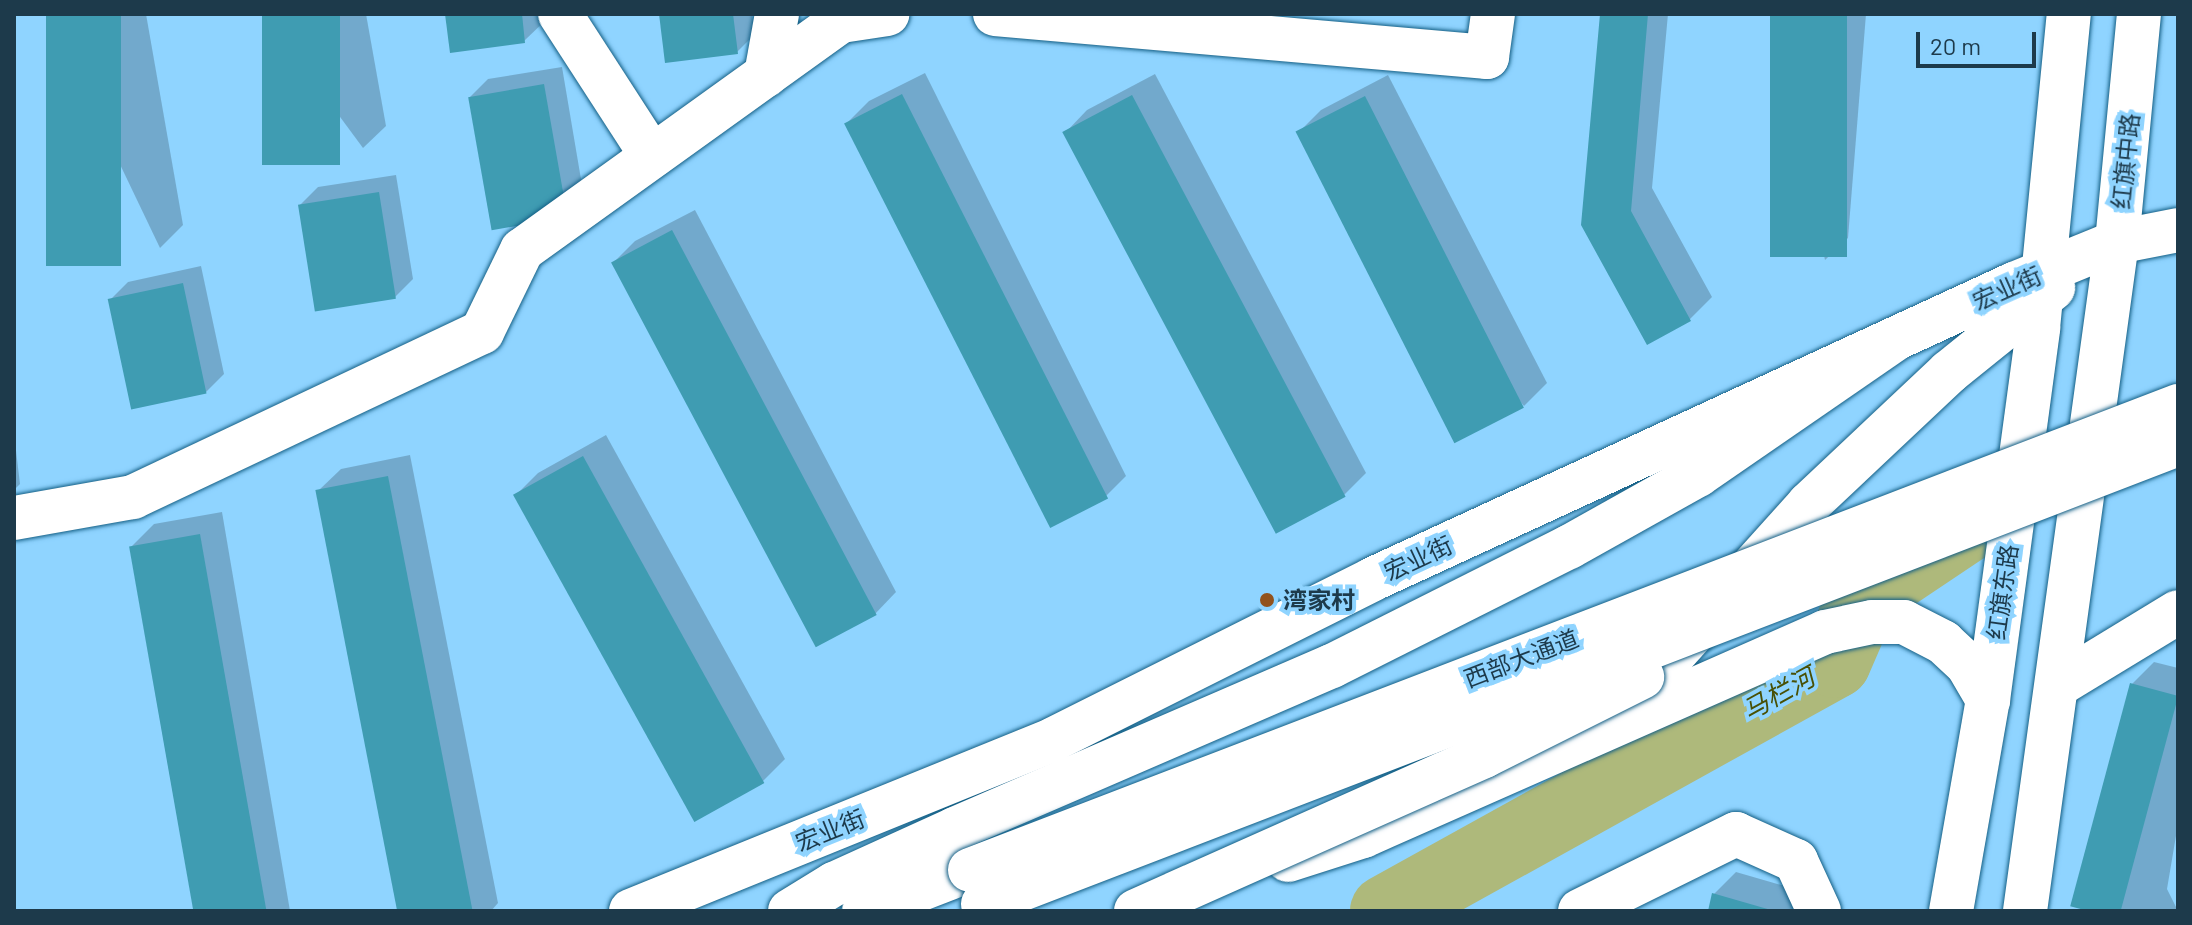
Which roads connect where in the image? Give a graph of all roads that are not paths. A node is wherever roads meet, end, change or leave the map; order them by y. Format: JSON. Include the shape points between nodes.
{"nodes":[{"id":1,"x":560,"y":14,"type":"edge"},
{"id":2,"x":777,"y":14,"type":"edge"},
{"id":3,"x":887,"y":14,"type":"edge"},
{"id":4,"x":995,"y":14,"type":"edge"},
{"id":5,"x":1493,"y":14,"type":"edge"},
{"id":6,"x":2069,"y":14,"type":"edge"},
{"id":7,"x":2139,"y":14,"type":"edge"},
{"id":8,"x":766,"y":75,"type":"junction"},
{"id":9,"x":652,"y":156,"type":"junction"},
{"id":10,"x":2178,"y":230,"type":"edge"},
{"id":11,"x":2117,"y":242,"type":"junction"},
{"id":12,"x":2041,"y":299,"type":"junction"},
{"id":13,"x":1895,"y":339,"type":"junction"},
{"id":14,"x":2178,"y":406,"type":"edge"},
{"id":15,"x":2178,"y":444,"type":"edge"},
{"id":16,"x":14,"y":518,"type":"edge"},
{"id":17,"x":2178,"y":612,"type":"edge"},
{"id":18,"x":1663,"y":667,"type":"junction"},
{"id":19,"x":2061,"y":668,"type":"junction"},
{"id":20,"x":1988,"y":700,"type":"junction"},
{"id":21,"x":1612,"y":724,"type":"junction"},
{"id":22,"x":1644,"y":894,"type":"edge"},
{"id":23,"x":631,"y":911,"type":"edge"},
{"id":24,"x":790,"y":911,"type":"edge"},
{"id":25,"x":864,"y":911,"type":"edge"},
{"id":26,"x":964,"y":911,"type":"edge"},
{"id":27,"x":1127,"y":911,"type":"edge"},
{"id":28,"x":1136,"y":911,"type":"edge"},
{"id":29,"x":1580,"y":911,"type":"edge"},
{"id":30,"x":1819,"y":911,"type":"edge"},
{"id":31,"x":1951,"y":911,"type":"edge"},
{"id":32,"x":2025,"y":911,"type":"edge"}],
"edges":[{"from":1,"to":9,"type":"main road"},
{"from":2,"to":8,"type":"main road"},
{"from":3,"to":8,"type":"main road","via":[[841,21]]},
{"from":4,"to":5,"type":"main road","via":[[1487,57]]},
{"from":6,"to":12,"type":"main road"},
{"from":7,"to":11,"type":"main road","name":"红旗中路"},
{"from":8,"to":9,"type":"main road"},
{"from":9,"to":16,"type":"main road","via":[[522,250],[482,332],[133,497]]},
{"from":10,"to":11,"type":"main road","name":"宏业街"},
{"from":11,"to":12,"type":"main road","name":"宏业街"},
{"from":11,"to":19,"type":"main road","name":"红旗中路","bridge":true},
{"from":12,"to":13,"type":"main road","name":"宏业街"},
{"from":12,"to":18,"type":"main road","bridge":true,"via":[[1949,372],[1845,471]]},
{"from":12,"to":20,"type":"main road","name":"红旗东路","bridge":true},
{"from":13,"to":23,"type":"main road","name":"宏业街","via":[[1373,579],[1054,739]]},
{"from":13,"to":24,"type":"main road","via":[[1698,475],[1569,547],[1332,666],[955,829],[834,884]]},
{"from":14,"to":25,"type":"main road","name":"西部大通道","bridge":true},
{"from":15,"to":26,"type":"main road","name":"西部大通道","bridge":true},
{"from":17,"to":19,"type":"main road"},
{"from":18,"to":21,"type":"main road"},
{"from":18,"to":28,"type":"main road","bridge":true,"via":[[1484,756]]},
{"from":19,"to":32,"type":"main road"},
{"from":20,"to":21,"type":"main road","via":[[1967,664],[1943,642],[1904,622],[1872,622],[1825,632]]},
{"from":20,"to":31,"type":"main road","name":"红旗东路"},
{"from":21,"to":27,"type":"main road","via":[[1363,836]]},
{"from":22,"to":29,"type":"main road"},
{"from":22,"to":30,"type":"main road","via":[[1736,834],[1796,861]]}]}
